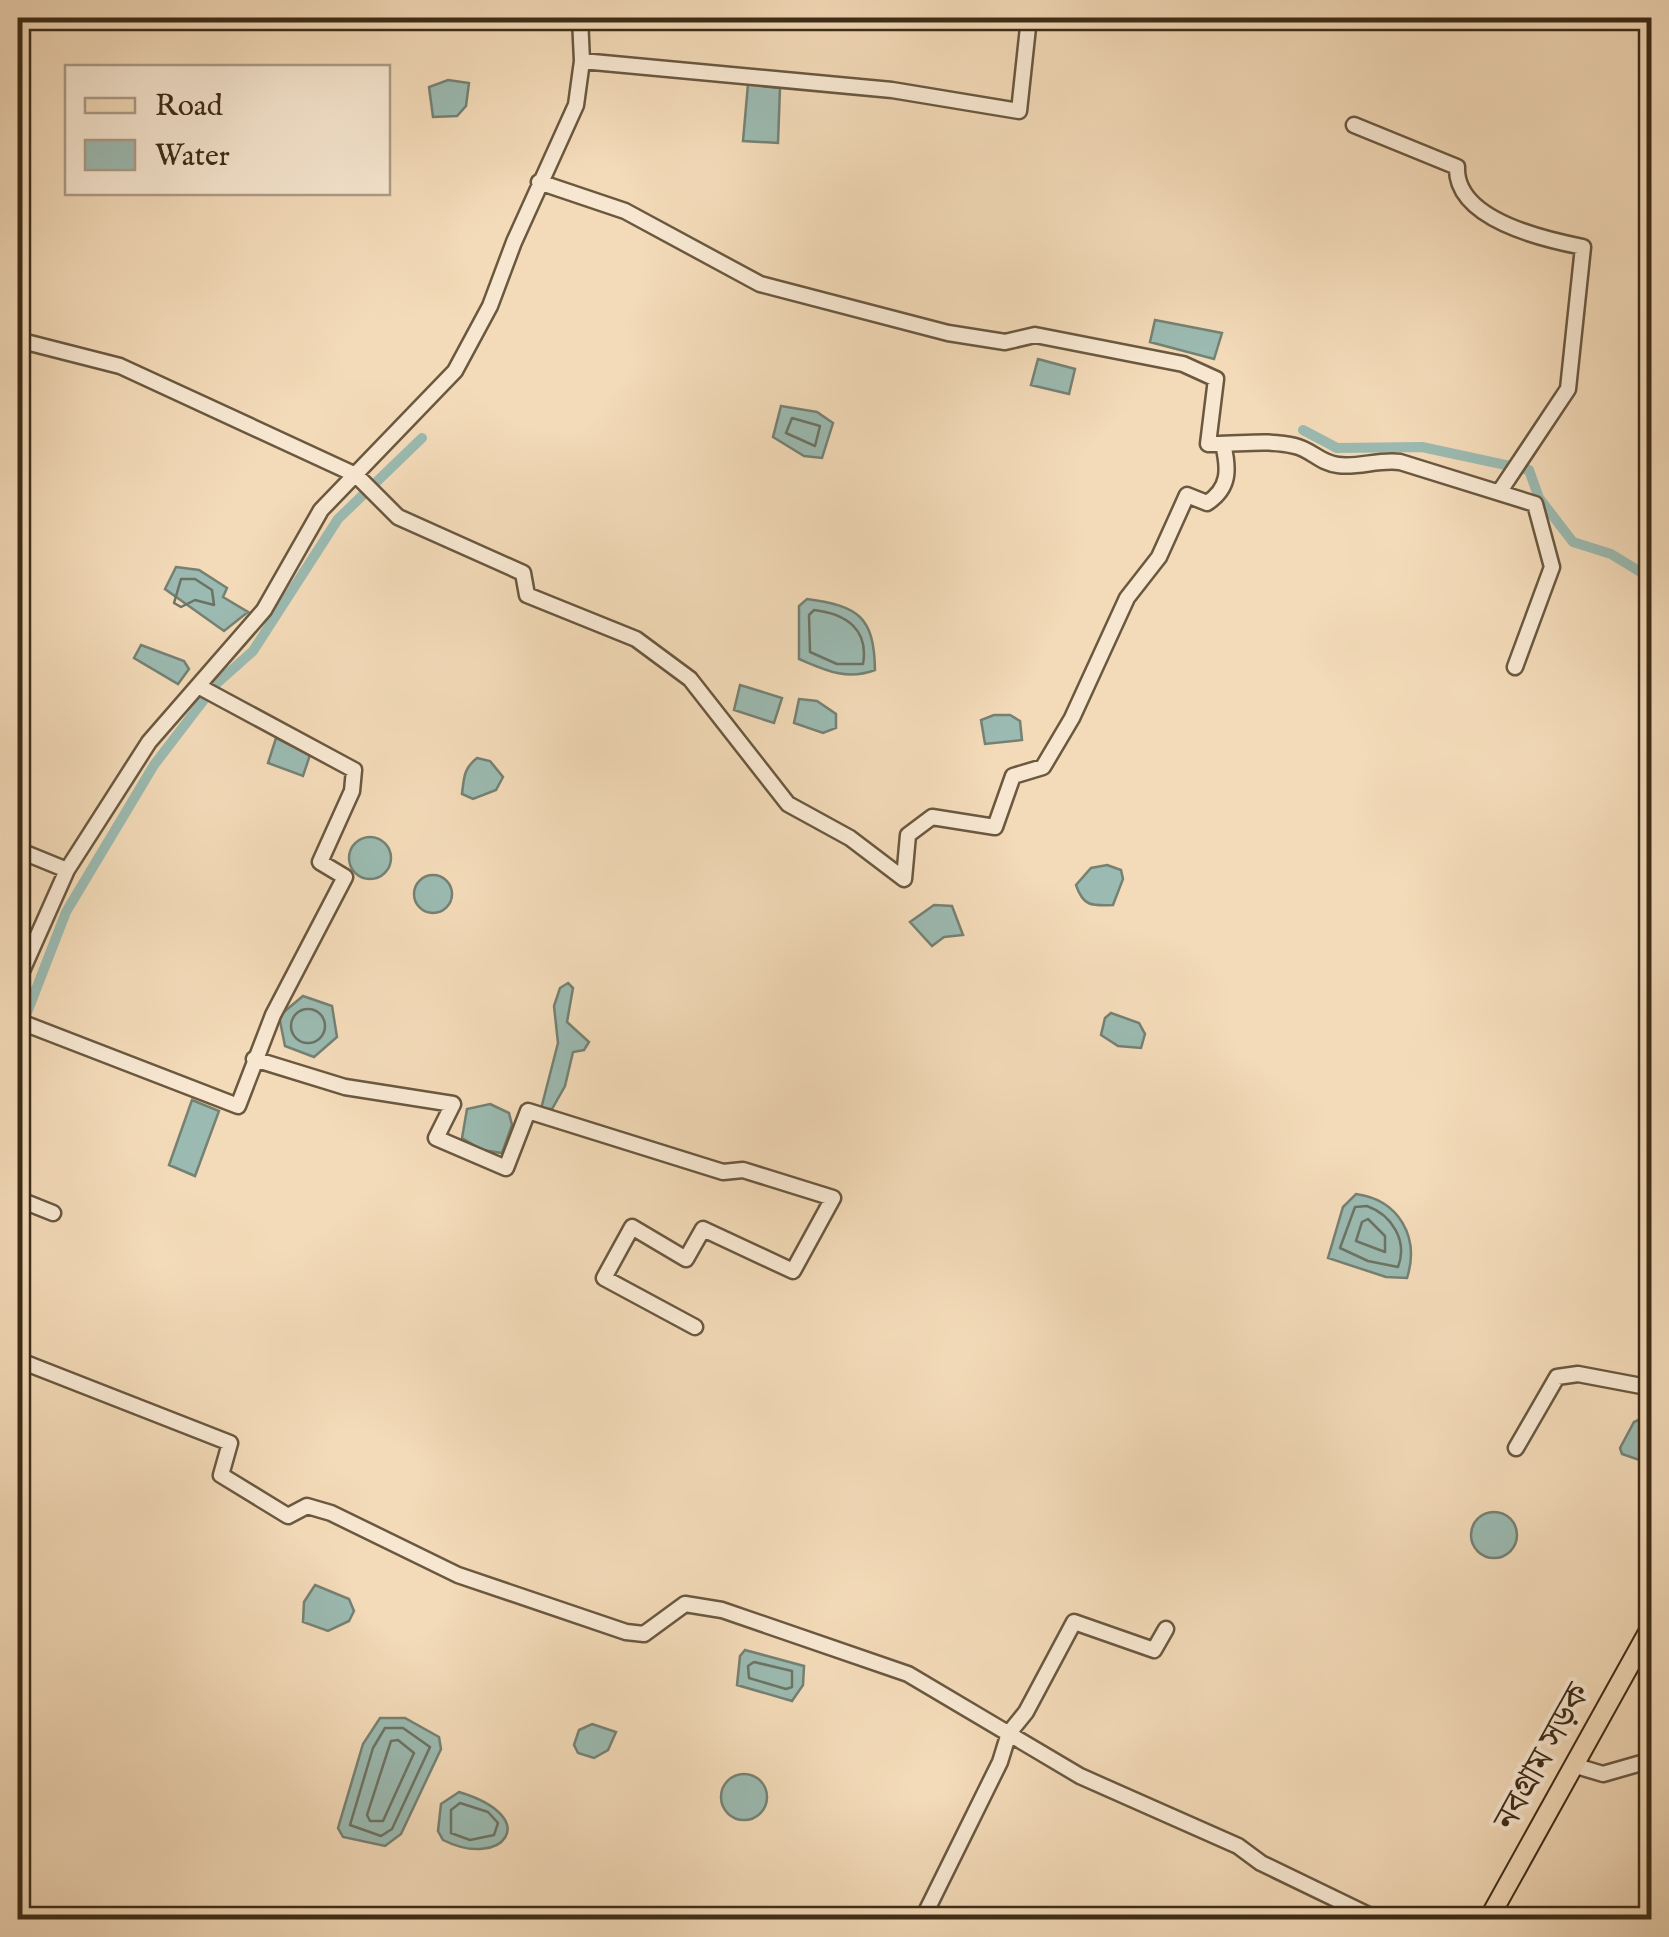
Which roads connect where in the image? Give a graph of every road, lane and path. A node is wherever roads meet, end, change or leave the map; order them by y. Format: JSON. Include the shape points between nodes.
{"nodes":[{"id":1,"x":580,"y":18,"type":"edge"},
{"id":2,"x":1029,"y":18,"type":"edge"},
{"id":3,"x":582,"y":60,"type":"junction"},
{"id":4,"x":1354,"y":125,"type":"dead end"},
{"id":5,"x":542,"y":183,"type":"junction"},
{"id":6,"x":18,"y":340,"type":"edge"},
{"id":7,"x":1223,"y":444,"type":"junction"},
{"id":8,"x":356,"y":475,"type":"junction"},
{"id":9,"x":1500,"y":491,"type":"junction"},
{"id":10,"x":1514,"y":667,"type":"dead end"},
{"id":11,"x":200,"y":687,"type":"junction"},
{"id":12,"x":18,"y":850,"type":"edge"},
{"id":13,"x":68,"y":870,"type":"junction"},
{"id":14,"x":18,"y":980,"type":"edge"},
{"id":15,"x":18,"y":1022,"type":"edge"},
{"id":16,"x":254,"y":1059,"type":"junction"},
{"id":17,"x":18,"y":1199,"type":"edge"},
{"id":18,"x":53,"y":1212,"type":"dead end"},
{"id":19,"x":695,"y":1327,"type":"dead end"},
{"id":20,"x":18,"y":1360,"type":"edge"},
{"id":21,"x":1652,"y":1388,"type":"edge"},
{"id":22,"x":1516,"y":1448,"type":"dead end"},
{"id":23,"x":1652,"y":1625,"type":"edge"},
{"id":24,"x":1166,"y":1629,"type":"dead end"},
{"id":25,"x":1009,"y":1733,"type":"junction"},
{"id":26,"x":1652,"y":1760,"type":"edge"},
{"id":27,"x":1574,"y":1765,"type":"junction"},
{"id":28,"x":922,"y":1920,"type":"edge"},
{"id":29,"x":1379,"y":1920,"type":"edge"},
{"id":30,"x":1488,"y":1920,"type":"edge"}],
"edges":[{"from":1,"to":3,"type":"street"},
{"from":2,"to":3,"type":"street","via":[[1019,111],[892,90]]},
{"from":3,"to":5,"type":"street","via":[[576,106]]},
{"from":4,"to":9,"type":"street","via":[[1458,167],[1465,200],[1524,235],[1583,248],[1568,389]]},
{"from":5,"to":7,"type":"street","via":[[626,211],[760,284],[948,332],[1005,342],[1035,335],[1184,364],[1216,379],[1208,444]]},
{"from":5,"to":8,"type":"street","via":[[455,371]]},
{"from":6,"to":8,"type":"street","via":[[120,366]]},
{"from":7,"to":8,"type":"street","via":[[1230,470],[1220,495],[1207,503],[1187,495],[1043,767],[1013,776],[995,827],[932,816],[908,834],[904,879],[850,838],[788,804],[690,679],[636,640],[527,595],[523,573],[416,527],[378,502]]},
{"from":7,"to":9,"type":"street","via":[[1285,444],[1343,466],[1400,462]]},
{"from":8,"to":11,"type":"street","via":[[321,510],[264,610]]},
{"from":9,"to":10,"type":"street","via":[[1535,504],[1552,567]]},
{"from":11,"to":13,"type":"street","via":[[150,742]]},
{"from":11,"to":16,"type":"street","via":[[354,770],[352,791],[320,862],[345,877]]},
{"from":12,"to":13,"type":"street"},
{"from":13,"to":14,"type":"street"},
{"from":15,"to":16,"type":"street","via":[[238,1106]]},
{"from":16,"to":19,"type":"street","via":[[346,1087],[453,1104],[436,1138],[506,1168],[528,1111],[723,1172],[744,1170],[834,1198],[793,1271],[703,1229],[686,1259],[632,1227],[604,1278]]},
{"from":17,"to":18,"type":"street"},
{"from":20,"to":25,"type":"street","via":[[230,1443],[221,1474],[288,1516],[307,1506],[331,1513],[458,1575],[626,1632],[644,1634],[685,1604],[722,1610],[896,1669]]},
{"from":21,"to":22,"type":"street","via":[[1578,1374],[1557,1377]]},
{"from":23,"to":27,"type":"main road","name":"নবগ্রাম সড়ক"},
{"from":24,"to":25,"type":"street","via":[[1154,1650],[1074,1622]]},
{"from":25,"to":28,"type":"street"},
{"from":25,"to":29,"type":"street","via":[[1080,1776],[1238,1846]]},
{"from":26,"to":27,"type":"street","via":[[1604,1774]]},
{"from":27,"to":30,"type":"main road","name":"নবগ্রাম সড়ক"}]}
